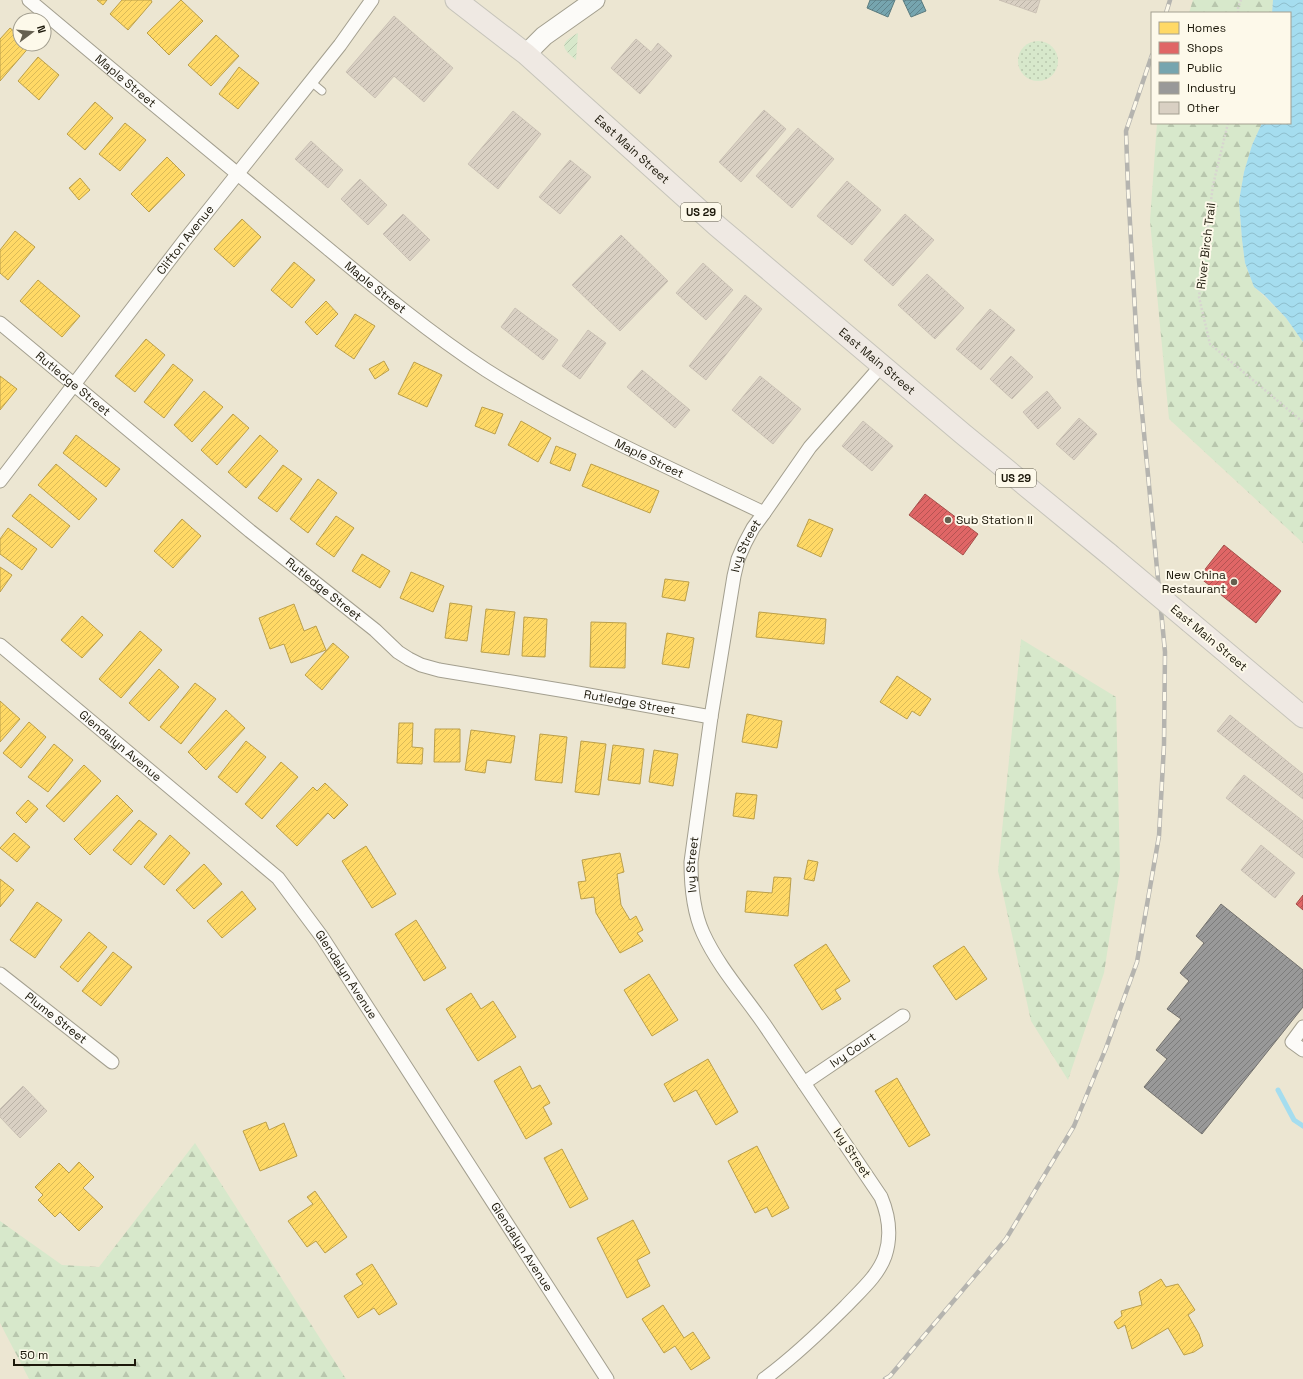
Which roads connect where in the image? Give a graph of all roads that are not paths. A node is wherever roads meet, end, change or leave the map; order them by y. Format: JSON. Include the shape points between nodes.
{"nodes":[{"id":1,"x":29,"y":0,"type":"edge"},
{"id":2,"x":372,"y":0,"type":"edge"},
{"id":3,"x":456,"y":0,"type":"edge"},
{"id":4,"x":595,"y":0,"type":"edge"},
{"id":5,"x":526,"y":54,"type":"junction"},
{"id":6,"x":310,"y":82,"type":"junction"},
{"id":7,"x":322,"y":91,"type":"dead end"},
{"id":8,"x":237,"y":174,"type":"junction"},
{"id":9,"x":0,"y":323,"type":"edge"},
{"id":10,"x":882,"y":365,"type":"junction"},
{"id":11,"x":75,"y":384,"type":"junction"},
{"id":12,"x":0,"y":481,"type":"edge"},
{"id":13,"x":764,"y":513,"type":"junction"},
{"id":14,"x":0,"y":645,"type":"edge"},
{"id":15,"x":711,"y":717,"type":"junction"},
{"id":16,"x":1303,"y":717,"type":"edge"},
{"id":17,"x":0,"y":974,"type":"edge"},
{"id":18,"x":902,"y":1016,"type":"dead end"},
{"id":19,"x":1303,"y":1026,"type":"edge"},
{"id":20,"x":1303,"y":1050,"type":"edge"},
{"id":21,"x":112,"y":1062,"type":"dead end"},
{"id":22,"x":804,"y":1083,"type":"junction"},
{"id":23,"x":607,"y":1379,"type":"edge"},
{"id":24,"x":764,"y":1379,"type":"edge"}],
"edges":[{"from":1,"to":8,"type":"street","name":"Maple Street"},
{"from":2,"to":6,"type":"street","name":"Clifton Avenue"},
{"from":3,"to":5,"type":"main road","name":"East Main Street","number":"US 29"},
{"from":4,"to":5,"type":"street","via":[[544,36]]},
{"from":5,"to":10,"type":"main road","name":"East Main Street","number":"US 29","via":[[712,222]]},
{"from":6,"to":7,"type":"lane"},
{"from":6,"to":8,"type":"street","name":"Clifton Avenue"},
{"from":8,"to":11,"type":"street","name":"Clifton Avenue"},
{"from":8,"to":13,"type":"street","name":"Maple Street","via":[[399,307],[531,398],[578,424]]},
{"from":9,"to":11,"type":"street","name":"Rutledge Street"},
{"from":10,"to":13,"type":"street","name":"Ivy Street","via":[[810,447]]},
{"from":10,"to":16,"type":"main road","name":"East Main Street","number":"US 29","bridge":true},
{"from":11,"to":12,"type":"street","name":"Clifton Avenue"},
{"from":11,"to":15,"type":"street","name":"Rutledge Street","via":[[250,531],[409,659],[439,670]]},
{"from":13,"to":15,"type":"street","name":"Ivy Street","via":[[753,528],[738,559]]},
{"from":14,"to":23,"type":"street","name":"Glendalyn Avenue","via":[[278,878],[322,937]]},
{"from":15,"to":22,"type":"street","name":"Ivy Street","via":[[691,862],[691,886],[695,909],[713,953]]},
{"from":17,"to":21,"type":"street","name":"Plume Street"},
{"from":18,"to":22,"type":"street","name":"Ivy Court"},
{"from":19,"to":20,"type":"street","via":[[1292,1042]]},
{"from":22,"to":24,"type":"street","name":"Ivy Street","via":[[881,1196],[889,1226],[889,1241],[885,1256],[869,1282],[810,1341]]}]}
